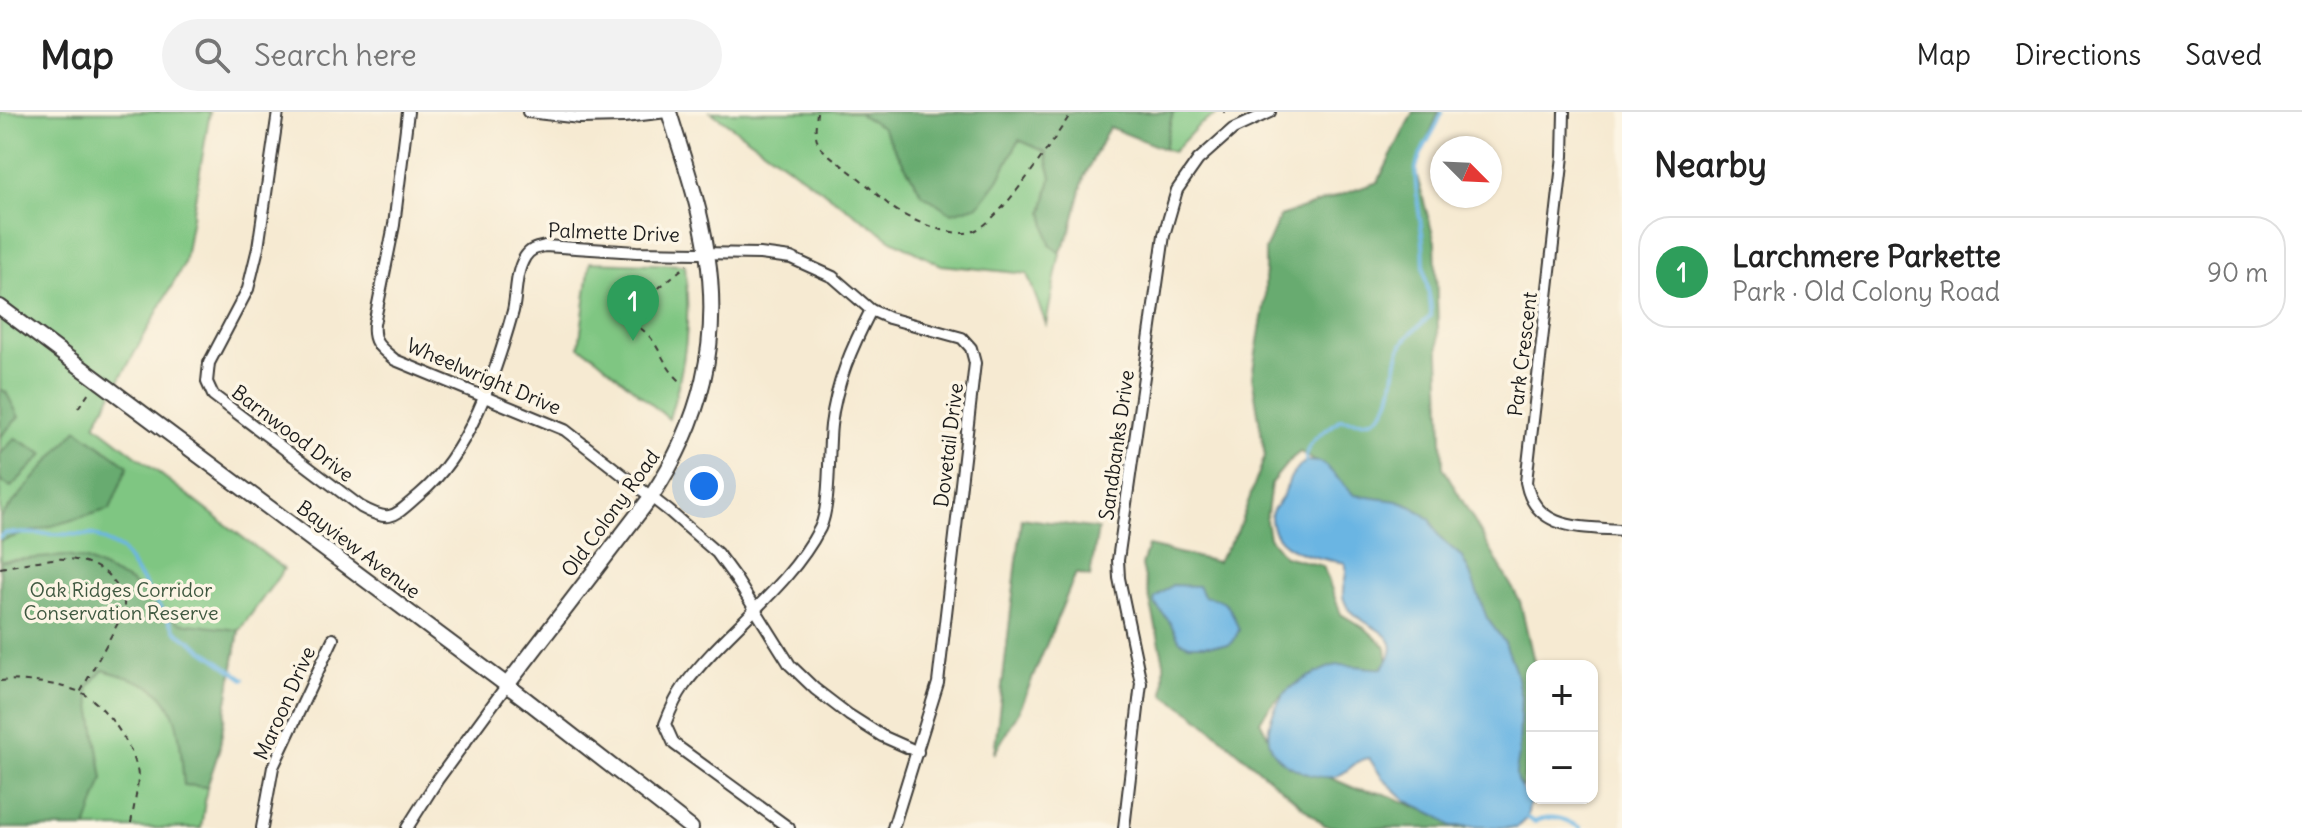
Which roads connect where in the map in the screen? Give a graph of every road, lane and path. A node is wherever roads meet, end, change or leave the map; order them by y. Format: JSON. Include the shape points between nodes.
{"nodes":[{"id":1,"x":278,"y":112,"type":"edge"},
{"id":2,"x":408,"y":112,"type":"edge"},
{"id":3,"x":528,"y":112,"type":"edge"},
{"id":4,"x":668,"y":112,"type":"edge"},
{"id":5,"x":817,"y":112,"type":"edge"},
{"id":6,"x":1072,"y":112,"type":"edge"},
{"id":7,"x":1270,"y":112,"type":"edge"},
{"id":8,"x":1564,"y":112,"type":"edge"},
{"id":9,"x":707,"y":253,"type":"junction"},
{"id":10,"x":688,"y":264,"type":"dead end"},
{"id":11,"x":640,"y":303,"type":"dead end"},
{"id":12,"x":0,"y":307,"type":"edge"},
{"id":13,"x":871,"y":310,"type":"junction"},
{"id":14,"x":640,"y":328,"type":"dead end"},
{"id":15,"x":98,"y":379,"type":"junction"},
{"id":16,"x":683,"y":383,"type":"dead end"},
{"id":17,"x":483,"y":395,"type":"junction"},
{"id":18,"x":78,"y":408,"type":"dead end"},
{"id":19,"x":651,"y":497,"type":"junction"},
{"id":20,"x":1622,"y":530,"type":"edge"},
{"id":21,"x":0,"y":568,"type":"edge"},
{"id":22,"x":753,"y":609,"type":"junction"},
{"id":23,"x":333,"y":639,"type":"dead end"},
{"id":24,"x":0,"y":681,"type":"edge"},
{"id":25,"x":507,"y":685,"type":"junction"},
{"id":26,"x":80,"y":693,"type":"junction"},
{"id":27,"x":918,"y":752,"type":"junction"},
{"id":28,"x":130,"y":828,"type":"edge"},
{"id":29,"x":262,"y":828,"type":"edge"},
{"id":30,"x":407,"y":828,"type":"edge"},
{"id":31,"x":691,"y":828,"type":"edge"},
{"id":32,"x":789,"y":828,"type":"edge"},
{"id":33,"x":893,"y":828,"type":"edge"},
{"id":34,"x":1124,"y":828,"type":"edge"}],
"edges":[{"from":1,"to":17,"type":"street","name":"Barnwood Drive","via":[[248,289],[209,363],[207,382],[213,395],[378,517],[394,516],[429,487],[452,460]]},
{"from":2,"to":17,"type":"street","name":"Wheelwright Drive","via":[[373,336],[395,360]]},
{"from":3,"to":4,"type":"street","via":[[580,118]]},
{"from":4,"to":9,"type":"main road","name":"Old Colony Road"},
{"from":5,"to":6,"type":"path","via":[[819,146],[891,207],[942,229],[967,233],[984,225],[1010,197]]},
{"from":7,"to":34,"type":"street","name":"Sandbanks Drive","via":[[1233,129],[1198,160],[1177,190],[1164,235],[1118,560],[1141,683]]},
{"from":8,"to":20,"type":"street","name":"Park Crescent","via":[[1526,482],[1536,508],[1551,519]]},
{"from":9,"to":13,"type":"street","name":"Dovetail Drive","via":[[791,258],[833,277]]},
{"from":9,"to":17,"type":"street","name":"Palmette Drive","via":[[533,248],[518,273],[507,332]]},
{"from":9,"to":19,"type":"main road","name":"Old Colony Road","via":[[712,307],[699,399],[672,466]]},
{"from":10,"to":11,"type":"path"},
{"from":12,"to":15,"type":"main road","name":"Bayview Avenue"},
{"from":13,"to":22,"type":"street","via":[[838,384],[822,523],[785,577]]},
{"from":13,"to":27,"type":"street","name":"Dovetail Drive","via":[[962,338],[975,363],[938,683]]},
{"from":14,"to":16,"type":"path"},
{"from":15,"to":18,"type":"path"},
{"from":15,"to":25,"type":"main road","name":"Bayview Avenue"},
{"from":17,"to":19,"type":"street","name":"Wheelwright Drive","via":[[565,430]]},
{"from":19,"to":22,"type":"street","name":"Wheelwright Drive","via":[[717,553]]},
{"from":19,"to":25,"type":"main road","name":"Old Colony Road"},
{"from":21,"to":26,"type":"path","via":[[77,559],[107,574],[124,594],[124,613]]},
{"from":22,"to":27,"type":"street","name":"Wheelwright Drive","via":[[790,665],[815,689],[882,736]]},
{"from":22,"to":32,"type":"street","via":[[684,686],[665,724],[674,744]]},
{"from":23,"to":29,"type":"street","name":"Maroon Drive","via":[[273,767]]},
{"from":24,"to":26,"type":"path"},
{"from":25,"to":30,"type":"street"},
{"from":25,"to":31,"type":"main road","name":"Bayview Avenue"},
{"from":26,"to":28,"type":"path","via":[[117,726],[135,762],[138,777]]},
{"from":27,"to":33,"type":"street","name":"Dovetail Drive"}]}
